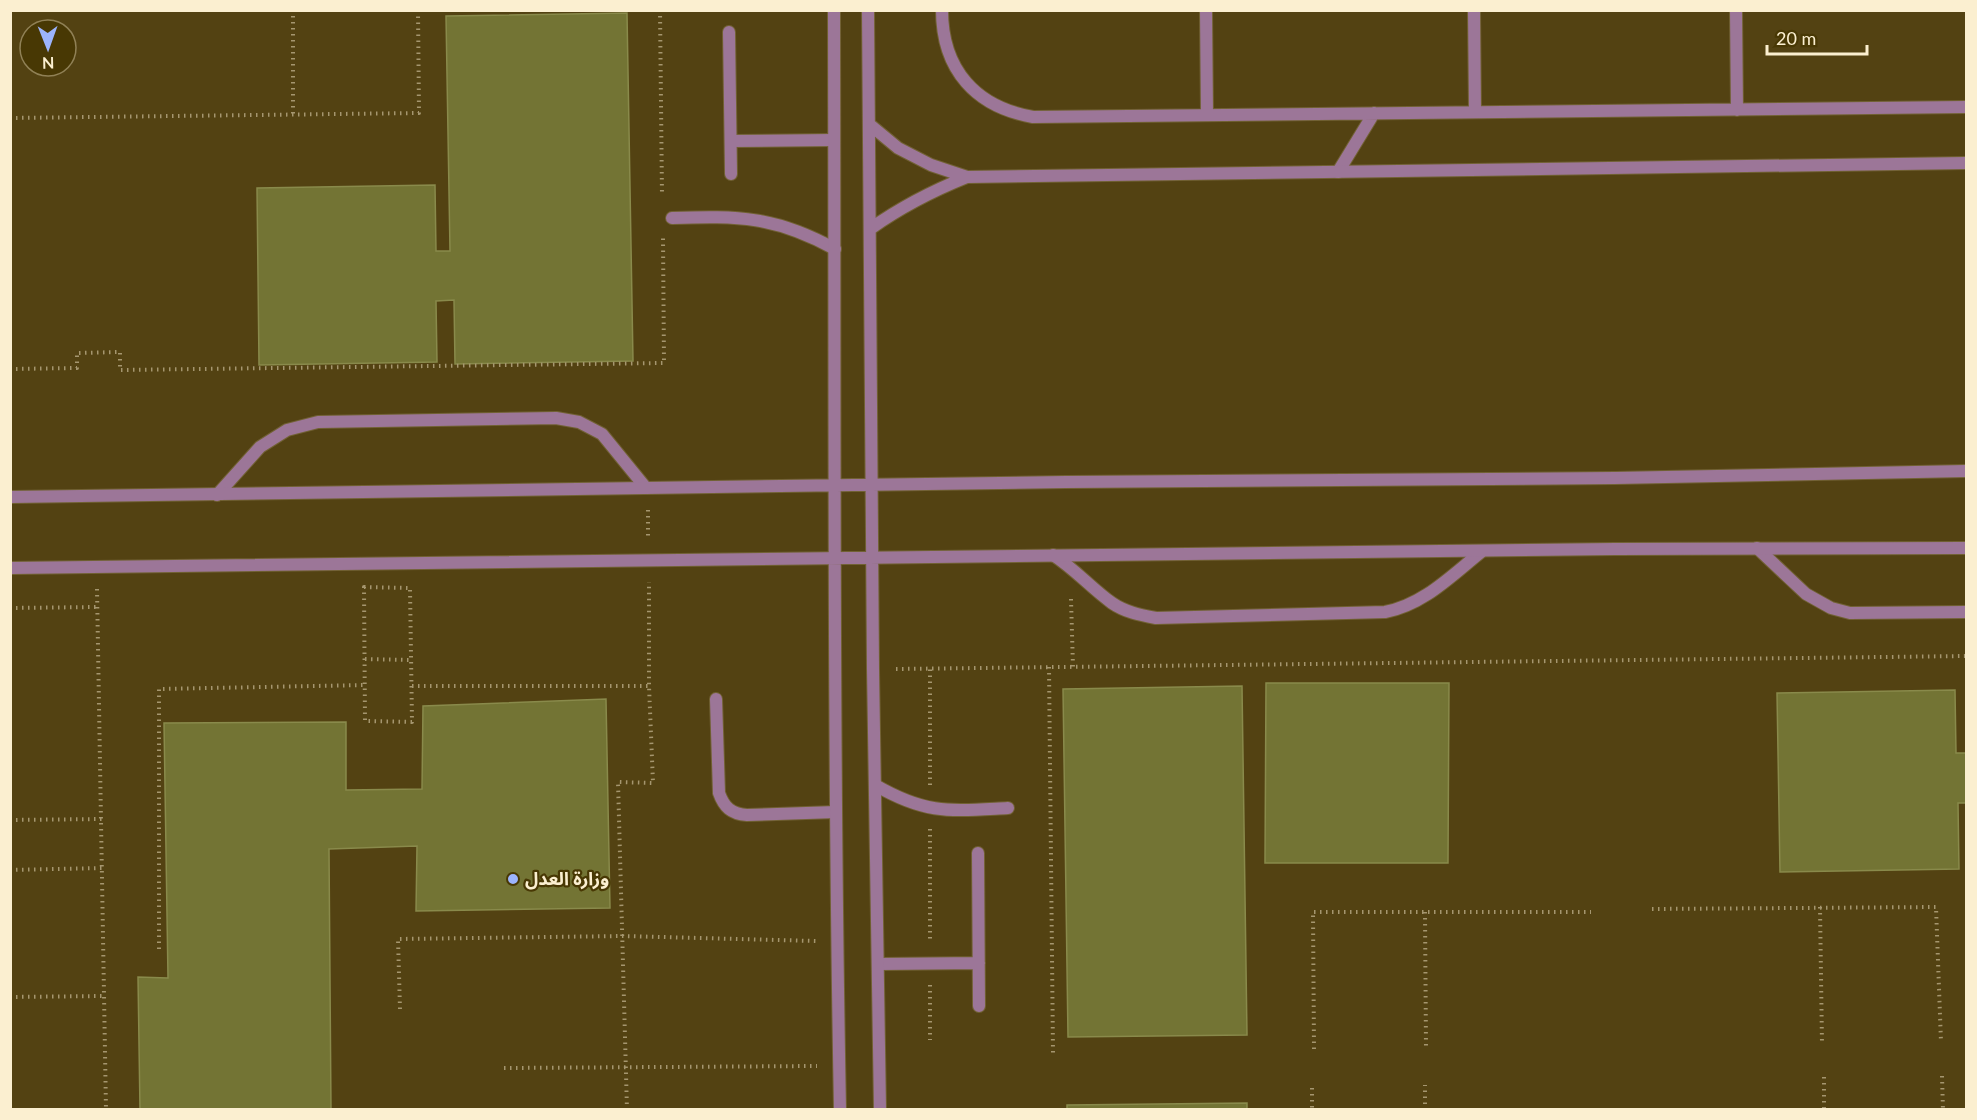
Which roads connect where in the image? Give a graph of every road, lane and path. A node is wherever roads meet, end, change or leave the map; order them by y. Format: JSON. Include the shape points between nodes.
{"nodes":[{"id":1,"x":293,"y":10,"type":"edge"},
{"id":2,"x":418,"y":10,"type":"edge"},
{"id":3,"x":660,"y":10,"type":"edge"},
{"id":4,"x":834,"y":10,"type":"edge"},
{"id":5,"x":868,"y":10,"type":"edge"},
{"id":6,"x":942,"y":10,"type":"edge"},
{"id":7,"x":1206,"y":10,"type":"edge"},
{"id":8,"x":1474,"y":10,"type":"edge"},
{"id":9,"x":1736,"y":10,"type":"edge"},
{"id":10,"x":729,"y":32,"type":"dead end"},
{"id":11,"x":1966,"y":107,"type":"edge"},
{"id":12,"x":1737,"y":110,"type":"junction"},
{"id":13,"x":1475,"y":112,"type":"junction"},
{"id":14,"x":1374,"y":113,"type":"junction"},
{"id":15,"x":293,"y":114,"type":"junction"},
{"id":16,"x":1207,"y":115,"type":"junction"},
{"id":17,"x":10,"y":118,"type":"edge"},
{"id":18,"x":869,"y":124,"type":"junction"},
{"id":19,"x":834,"y":140,"type":"junction"},
{"id":20,"x":730,"y":141,"type":"junction"},
{"id":21,"x":1966,"y":164,"type":"edge"},
{"id":22,"x":1338,"y":172,"type":"junction"},
{"id":23,"x":731,"y":174,"type":"dead end"},
{"id":24,"x":967,"y":177,"type":"junction"},
{"id":25,"x":662,"y":198,"type":"dead end"},
{"id":26,"x":672,"y":218,"type":"dead end"},
{"id":27,"x":870,"y":229,"type":"junction"},
{"id":28,"x":663,"y":234,"type":"dead end"},
{"id":29,"x":835,"y":249,"type":"junction"},
{"id":30,"x":10,"y":369,"type":"edge"},
{"id":31,"x":1966,"y":471,"type":"edge"},
{"id":32,"x":834,"y":486,"type":"junction"},
{"id":33,"x":872,"y":486,"type":"junction"},
{"id":34,"x":646,"y":488,"type":"junction"},
{"id":35,"x":217,"y":495,"type":"junction"},
{"id":36,"x":10,"y":497,"type":"edge"},
{"id":37,"x":659,"y":508,"type":"dead end"},
{"id":38,"x":1757,"y":548,"type":"junction"},
{"id":39,"x":1966,"y":548,"type":"edge"},
{"id":40,"x":1481,"y":552,"type":"junction"},
{"id":41,"x":1053,"y":555,"type":"junction"},
{"id":42,"x":834,"y":558,"type":"junction"},
{"id":43,"x":873,"y":558,"type":"junction"},
{"id":44,"x":649,"y":561,"type":"junction"},
{"id":45,"x":1070,"y":566,"type":"junction"},
{"id":46,"x":97,"y":567,"type":"junction"},
{"id":47,"x":10,"y":568,"type":"edge"},
{"id":48,"x":97,"y":607,"type":"junction"},
{"id":49,"x":10,"y":608,"type":"edge"},
{"id":50,"x":1966,"y":612,"type":"edge"},
{"id":51,"x":1966,"y":656,"type":"edge"},
{"id":52,"x":365,"y":659,"type":"junction"},
{"id":53,"x":411,"y":660,"type":"junction"},
{"id":54,"x":1073,"y":667,"type":"junction"},
{"id":55,"x":1049,"y":668,"type":"junction"},
{"id":56,"x":873,"y":669,"type":"junction"},
{"id":57,"x":930,"y":669,"type":"junction"},
{"id":58,"x":365,"y":685,"type":"junction"},
{"id":59,"x":412,"y":686,"type":"junction"},
{"id":60,"x":649,"y":686,"type":"junction"},
{"id":61,"x":716,"y":699,"type":"dead end"},
{"id":62,"x":876,"y":785,"type":"junction"},
{"id":63,"x":1008,"y":808,"type":"dead end"},
{"id":64,"x":930,"y":809,"type":"junction"},
{"id":65,"x":836,"y":813,"type":"junction"},
{"id":66,"x":103,"y":819,"type":"junction"},
{"id":67,"x":10,"y":820,"type":"edge"},
{"id":68,"x":978,"y":853,"type":"dead end"},
{"id":69,"x":103,"y":868,"type":"junction"},
{"id":70,"x":10,"y":870,"type":"edge"},
{"id":71,"x":1820,"y":908,"type":"junction"},
{"id":72,"x":1652,"y":909,"type":"dead end"},
{"id":73,"x":1425,"y":912,"type":"junction"},
{"id":74,"x":1591,"y":912,"type":"dead end"},
{"id":75,"x":622,"y":936,"type":"junction"},
{"id":76,"x":838,"y":941,"type":"junction"},
{"id":77,"x":159,"y":949,"type":"dead end"},
{"id":78,"x":930,"y":963,"type":"junction"},
{"id":79,"x":979,"y":963,"type":"junction"},
{"id":80,"x":879,"y":964,"type":"junction"},
{"id":81,"x":105,"y":996,"type":"junction"},
{"id":82,"x":10,"y":997,"type":"edge"},
{"id":83,"x":979,"y":1006,"type":"dead end"},
{"id":84,"x":400,"y":1009,"type":"dead end"},
{"id":85,"x":930,"y":1040,"type":"dead end"},
{"id":86,"x":1941,"y":1042,"type":"dead end"},
{"id":87,"x":1822,"y":1044,"type":"dead end"},
{"id":88,"x":1426,"y":1047,"type":"dead end"},
{"id":89,"x":1314,"y":1049,"type":"dead end"},
{"id":90,"x":1053,"y":1053,"type":"dead end"},
{"id":91,"x":839,"y":1066,"type":"junction"},
{"id":92,"x":626,"y":1067,"type":"junction"},
{"id":93,"x":504,"y":1068,"type":"dead end"},
{"id":94,"x":1942,"y":1076,"type":"dead end"},
{"id":95,"x":1824,"y":1077,"type":"dead end"},
{"id":96,"x":1425,"y":1085,"type":"dead end"},
{"id":97,"x":1312,"y":1089,"type":"dead end"},
{"id":98,"x":106,"y":1110,"type":"edge"},
{"id":99,"x":627,"y":1110,"type":"edge"},
{"id":100,"x":840,"y":1110,"type":"edge"},
{"id":101,"x":880,"y":1110,"type":"edge"},
{"id":102,"x":1312,"y":1110,"type":"edge"},
{"id":103,"x":1425,"y":1110,"type":"edge"},
{"id":104,"x":1824,"y":1110,"type":"edge"},
{"id":105,"x":1943,"y":1110,"type":"edge"}],
"edges":[{"from":1,"to":15,"type":"path"},
{"from":2,"to":15,"type":"path","via":[[419,113]]},
{"from":3,"to":25,"type":"path"},
{"from":4,"to":19,"type":"street"},
{"from":5,"to":18,"type":"street"},
{"from":6,"to":16,"type":"street","via":[[945,42],[964,81],[995,106],[1014,114]]},
{"from":7,"to":16,"type":"street"},
{"from":8,"to":13,"type":"street"},
{"from":9,"to":12,"type":"street"},
{"from":10,"to":20,"type":"street"},
{"from":11,"to":12,"type":"street"},
{"from":12,"to":13,"type":"street"},
{"from":13,"to":14,"type":"street"},
{"from":14,"to":16,"type":"street"},
{"from":14,"to":22,"type":"street"},
{"from":15,"to":17,"type":"path"},
{"from":18,"to":24,"type":"street","via":[[898,148]]},
{"from":18,"to":27,"type":"street"},
{"from":19,"to":20,"type":"street"},
{"from":19,"to":29,"type":"street"},
{"from":20,"to":23,"type":"street"},
{"from":21,"to":22,"type":"street"},
{"from":22,"to":24,"type":"street"},
{"from":24,"to":27,"type":"street","via":[[925,194]]},
{"from":26,"to":29,"type":"street","via":[[761,220],[803,233]]},
{"from":27,"to":33,"type":"street"},
{"from":28,"to":30,"type":"path","via":[[664,363],[120,370],[120,352],[77,353],[77,368]]},
{"from":29,"to":32,"type":"street"},
{"from":31,"to":33,"type":"street"},
{"from":32,"to":33,"type":"street"},
{"from":32,"to":34,"type":"street"},
{"from":32,"to":42,"type":"street"},
{"from":33,"to":43,"type":"street"},
{"from":34,"to":35,"type":"street"},
{"from":34,"to":35,"type":"street","via":[[602,434],[579,422],[544,418],[318,422],[287,430],[260,447]]},
{"from":35,"to":36,"type":"street"},
{"from":37,"to":44,"type":"path","via":[[648,508]]},
{"from":38,"to":39,"type":"street"},
{"from":38,"to":40,"type":"street"},
{"from":38,"to":50,"type":"street","via":[[1806,594],[1831,608],[1850,613]]},
{"from":40,"to":41,"type":"street"},
{"from":40,"to":45,"type":"street","via":[[1420,600],[1385,612],[1156,618],[1112,604]]},
{"from":41,"to":43,"type":"street"},
{"from":41,"to":45,"type":"street"},
{"from":42,"to":43,"type":"street"},
{"from":42,"to":44,"type":"street"},
{"from":42,"to":65,"type":"street"},
{"from":43,"to":56,"type":"street"},
{"from":44,"to":46,"type":"street"},
{"from":44,"to":60,"type":"path"},
{"from":45,"to":54,"type":"path"},
{"from":46,"to":47,"type":"street"},
{"from":46,"to":48,"type":"path"},
{"from":48,"to":49,"type":"path"},
{"from":48,"to":66,"type":"path"},
{"from":51,"to":54,"type":"path"},
{"from":52,"to":53,"type":"path"},
{"from":52,"to":53,"type":"path","via":[[364,587],[410,588]]},
{"from":52,"to":58,"type":"path"},
{"from":53,"to":59,"type":"path"},
{"from":54,"to":55,"type":"path"},
{"from":55,"to":57,"type":"path"},
{"from":55,"to":90,"type":"path"},
{"from":56,"to":57,"type":"path"},
{"from":56,"to":62,"type":"street"},
{"from":57,"to":64,"type":"path"},
{"from":58,"to":59,"type":"path","via":[[365,722],[412,722]]},
{"from":58,"to":77,"type":"path","via":[[159,689]]},
{"from":59,"to":60,"type":"path"},
{"from":60,"to":75,"type":"path","via":[[653,783],[618,782]]},
{"from":61,"to":65,"type":"street","via":[[719,793],[728,809],[747,815]]},
{"from":62,"to":64,"type":"street"},
{"from":62,"to":80,"type":"street"},
{"from":63,"to":64,"type":"street"},
{"from":64,"to":78,"type":"path"},
{"from":65,"to":76,"type":"street"},
{"from":66,"to":67,"type":"path"},
{"from":66,"to":69,"type":"path"},
{"from":68,"to":79,"type":"street"},
{"from":69,"to":70,"type":"path"},
{"from":69,"to":81,"type":"path"},
{"from":71,"to":72,"type":"path"},
{"from":71,"to":86,"type":"path","via":[[1936,907]]},
{"from":71,"to":87,"type":"path"},
{"from":73,"to":74,"type":"path"},
{"from":73,"to":88,"type":"path"},
{"from":73,"to":89,"type":"path","via":[[1314,912]]},
{"from":75,"to":76,"type":"path"},
{"from":75,"to":84,"type":"path","via":[[398,939]]},
{"from":75,"to":92,"type":"path"},
{"from":76,"to":91,"type":"street"},
{"from":78,"to":79,"type":"street"},
{"from":78,"to":80,"type":"street"},
{"from":78,"to":85,"type":"path"},
{"from":79,"to":83,"type":"street"},
{"from":80,"to":101,"type":"street"},
{"from":81,"to":82,"type":"path"},
{"from":81,"to":98,"type":"path"},
{"from":91,"to":92,"type":"path"},
{"from":91,"to":100,"type":"street"},
{"from":92,"to":93,"type":"path"},
{"from":92,"to":99,"type":"path"},
{"from":94,"to":105,"type":"path"},
{"from":95,"to":104,"type":"path"},
{"from":96,"to":103,"type":"path"},
{"from":97,"to":102,"type":"path"}]}
